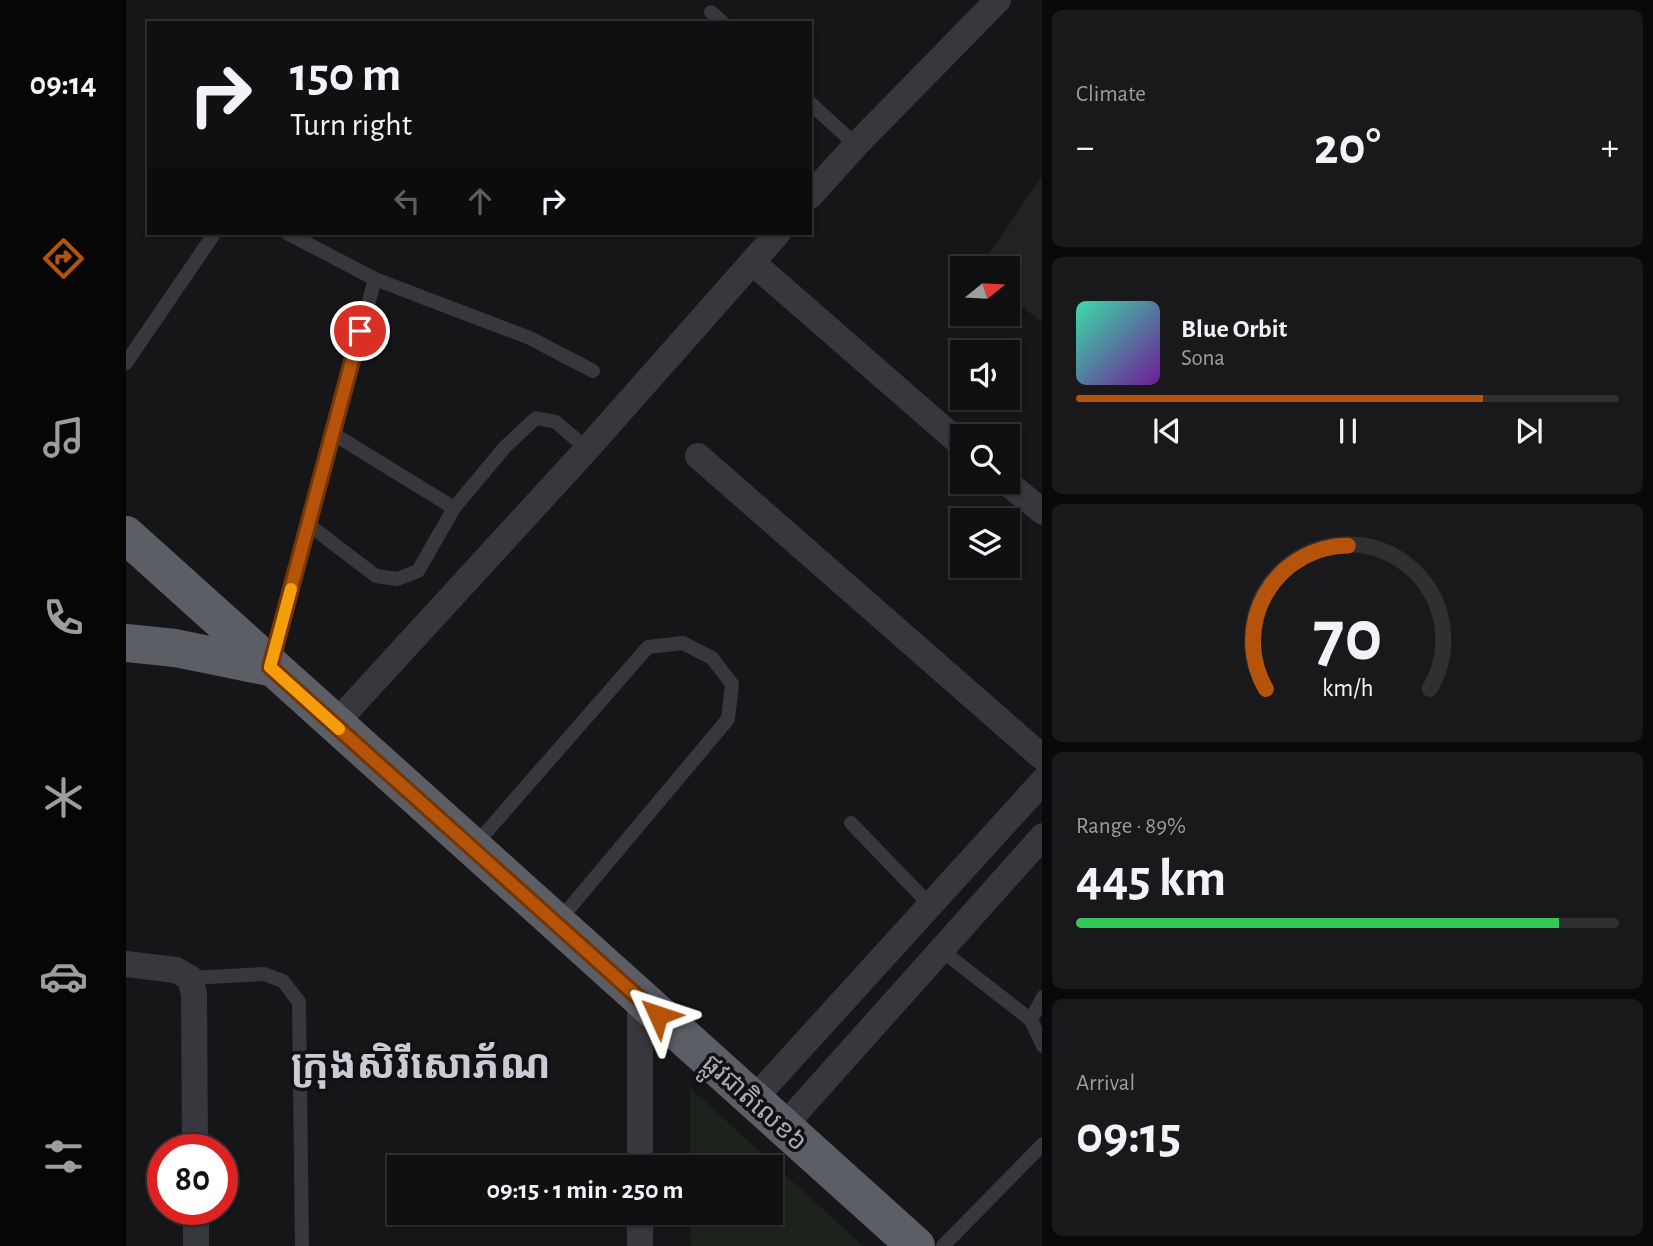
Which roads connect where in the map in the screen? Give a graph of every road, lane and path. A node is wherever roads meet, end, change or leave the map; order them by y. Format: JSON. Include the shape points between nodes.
{"nodes":[{"id":1,"x":998,"y":0,"type":"edge"},
{"id":2,"x":711,"y":12,"type":"dead end"},
{"id":3,"x":721,"y":21,"type":"edge"},
{"id":4,"x":812,"y":105,"type":"edge"},
{"id":5,"x":856,"y":145,"type":"junction"},
{"id":6,"x":812,"y":194,"type":"edge"},
{"id":7,"x":213,"y":235,"type":"edge"},
{"id":8,"x":291,"y":235,"type":"edge"},
{"id":9,"x":776,"y":235,"type":"edge"},
{"id":10,"x":752,"y":262,"type":"junction"},
{"id":11,"x":374,"y":279,"type":"junction"},
{"id":12,"x":126,"y":363,"type":"edge"},
{"id":13,"x":593,"y":371,"type":"dead end"},
{"id":14,"x":332,"y":433,"type":"junction"},
{"id":15,"x":950,"y":435,"type":"edge"},
{"id":16,"x":587,"y":449,"type":"junction"},
{"id":17,"x":698,"y":456,"type":"dead end"},
{"id":18,"x":1020,"y":493,"type":"edge"},
{"id":19,"x":454,"y":508,"type":"junction"},
{"id":20,"x":1042,"y":512,"type":"edge"},
{"id":21,"x":309,"y":525,"type":"junction"},
{"id":22,"x":126,"y":535,"type":"edge"},
{"id":23,"x":126,"y":643,"type":"edge"},
{"id":24,"x":270,"y":667,"type":"junction"},
{"id":25,"x":334,"y":725,"type":"junction"},
{"id":26,"x":1042,"y":758,"type":"edge"},
{"id":27,"x":1042,"y":780,"type":"edge"},
{"id":28,"x":851,"y":823,"type":"dead end"},
{"id":29,"x":1042,"y":836,"type":"edge"},
{"id":30,"x":472,"y":849,"type":"junction"},
{"id":31,"x":930,"y":905,"type":"junction"},
{"id":32,"x":556,"y":924,"type":"junction"},
{"id":33,"x":941,"y":950,"type":"junction"},
{"id":34,"x":126,"y":964,"type":"edge"},
{"id":35,"x":190,"y":978,"type":"junction"},
{"id":36,"x":1042,"y":997,"type":"edge"},
{"id":37,"x":640,"y":999,"type":"junction"},
{"id":38,"x":1031,"y":1020,"type":"junction"},
{"id":39,"x":1042,"y":1046,"type":"edge"},
{"id":40,"x":753,"y":1100,"type":"junction"},
{"id":41,"x":783,"y":1127,"type":"junction"},
{"id":42,"x":195,"y":1134,"type":"edge"},
{"id":43,"x":1042,"y":1144,"type":"edge"},
{"id":44,"x":640,"y":1155,"type":"edge"},
{"id":45,"x":196,"y":1225,"type":"edge"},
{"id":46,"x":640,"y":1225,"type":"edge"},
{"id":47,"x":196,"y":1246,"type":"edge"},
{"id":48,"x":302,"y":1246,"type":"edge"},
{"id":49,"x":640,"y":1246,"type":"edge"},
{"id":50,"x":916,"y":1246,"type":"edge"},
{"id":51,"x":943,"y":1246,"type":"edge"}],
"edges":[{"from":1,"to":5,"type":"street"},
{"from":2,"to":3,"type":"lane"},
{"from":4,"to":5,"type":"lane"},
{"from":5,"to":6,"type":"street"},
{"from":7,"to":12,"type":"lane"},
{"from":8,"to":11,"type":"lane"},
{"from":9,"to":10,"type":"street"},
{"from":10,"to":15,"type":"street"},
{"from":10,"to":16,"type":"street"},
{"from":11,"to":13,"type":"lane","via":[[530,338]]},
{"from":11,"to":14,"type":"lane"},
{"from":14,"to":19,"type":"lane"},
{"from":14,"to":21,"type":"lane"},
{"from":16,"to":19,"type":"lane","via":[[556,422],[536,418]]},
{"from":16,"to":25,"type":"street"},
{"from":17,"to":26,"type":"street"},
{"from":18,"to":20,"type":"street"},
{"from":19,"to":21,"type":"lane","via":[[418,571],[397,579],[376,576]]},
{"from":21,"to":24,"type":"lane"},
{"from":22,"to":24,"type":"highway","name":"ផ្លូវជាតិលេខ៦"},
{"from":23,"to":24,"type":"highway"},
{"from":24,"to":25,"type":"highway","name":"ផ្លូវជាតិលេខ៦"},
{"from":25,"to":30,"type":"highway","name":"ផ្លូវជាតិលេខ៦"},
{"from":27,"to":31,"type":"street"},
{"from":28,"to":31,"type":"lane"},
{"from":29,"to":33,"type":"street"},
{"from":30,"to":32,"type":"highway","name":"ផ្លូវជាតិលេខ៦"},
{"from":30,"to":32,"type":"lane","via":[[648,647],[683,643],[712,658],[732,684],[728,719]]},
{"from":31,"to":40,"type":"street"},
{"from":32,"to":37,"type":"highway","name":"ផ្លូវជាតិលេខ៦"},
{"from":33,"to":38,"type":"lane"},
{"from":33,"to":41,"type":"street"},
{"from":34,"to":35,"type":"street","via":[[176,970]]},
{"from":35,"to":42,"type":"street"},
{"from":35,"to":48,"type":"lane","via":[[264,974],[283,981],[299,1002]]},
{"from":36,"to":38,"type":"lane"},
{"from":37,"to":40,"type":"highway","name":"ផ្លូវជាតិលេខ៦"},
{"from":37,"to":44,"type":"street"},
{"from":38,"to":39,"type":"lane"},
{"from":40,"to":41,"type":"highway","name":"ផ្លូវជាតិលេខ៦"},
{"from":41,"to":50,"type":"highway","name":"ផ្លូវជាតិលេខ៦"},
{"from":43,"to":51,"type":"lane"},
{"from":45,"to":47,"type":"street"},
{"from":46,"to":49,"type":"street"}]}
